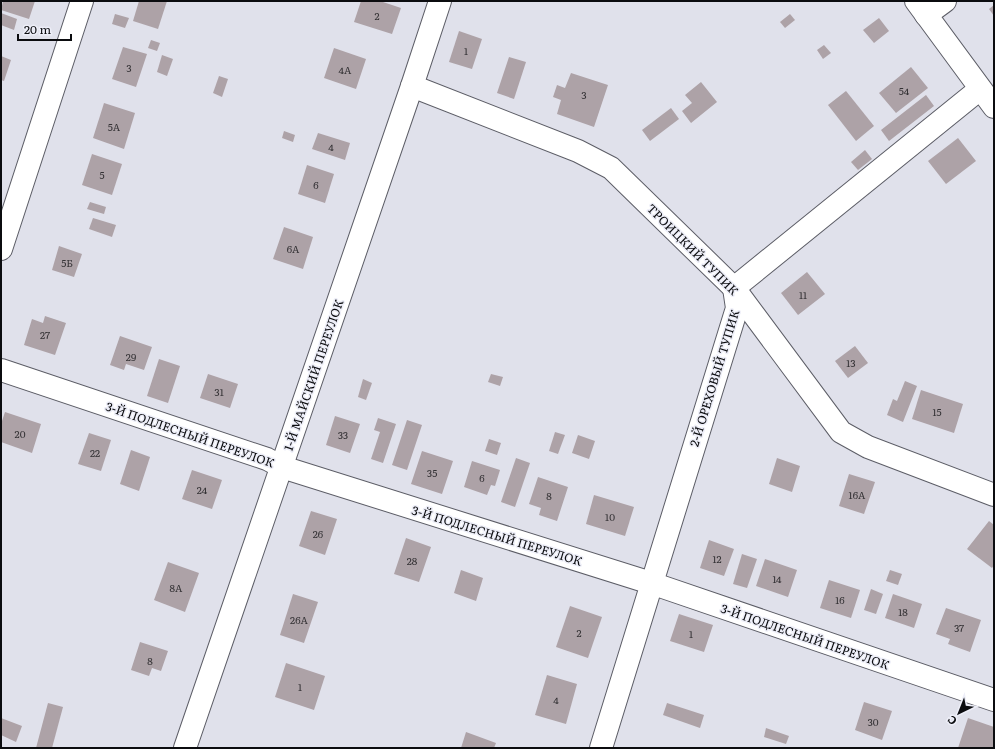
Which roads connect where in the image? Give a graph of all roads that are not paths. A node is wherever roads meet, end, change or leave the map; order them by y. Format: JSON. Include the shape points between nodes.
{"nodes":[{"id":1,"x":82,"y":1,"type":"edge"},
{"id":2,"x":440,"y":1,"type":"edge"},
{"id":3,"x":945,"y":1,"type":"edge"},
{"id":4,"x":921,"y":8,"type":"edge"},
{"id":5,"x":412,"y":86,"type":"junction"},
{"id":6,"x":980,"y":89,"type":"junction"},
{"id":7,"x":994,"y":107,"type":"edge"},
{"id":8,"x":1,"y":249,"type":"edge"},
{"id":9,"x":734,"y":288,"type":"junction"},
{"id":10,"x":1,"y":370,"type":"edge"},
{"id":11,"x":282,"y":467,"type":"junction"},
{"id":12,"x":994,"y":495,"type":"edge"},
{"id":13,"x":651,"y":583,"type":"junction"},
{"id":14,"x":994,"y":700,"type":"edge"},
{"id":15,"x":185,"y":748,"type":"edge"},
{"id":16,"x":601,"y":748,"type":"edge"}],
"edges":[{"from":1,"to":8,"type":"street"},
{"from":2,"to":5,"type":"street","name":"1-Й МАЙСКИЙ ПЕРЕУЛОК"},
{"from":3,"to":4,"type":"street"},
{"from":4,"to":6,"type":"street"},
{"from":5,"to":9,"type":"street","name":"ТРОИЦКИЙ ТУПИК","via":[[578,151],[611,168]]},
{"from":5,"to":11,"type":"street","name":"1-Й МАЙСКИЙ ПЕРЕУЛОК"},
{"from":6,"to":7,"type":"street"},
{"from":6,"to":9,"type":"street"},
{"from":9,"to":12,"type":"street","name":"ТРОИЦКИЙ ТУПИК","via":[[841,432],[868,447]]},
{"from":9,"to":13,"type":"street","name":"2-Й ОРЕХОВЫЙ ТУПИК","via":[[737,308]]},
{"from":10,"to":11,"type":"street","name":"3-Й ПОДЛЕСНЫЙ ПЕРЕУЛОК","via":[[267,459]]},
{"from":11,"to":13,"type":"street","name":"3-Й ПОДЛЕСНЫЙ ПЕРЕУЛОК"},
{"from":11,"to":15,"type":"street","name":"1-Й МАЙСКИЙ ПЕРЕУЛОК"},
{"from":13,"to":14,"type":"street","name":"3-Й ПОДЛЕСНЫЙ ПЕРЕУЛОК"},
{"from":13,"to":16,"type":"street","name":"2-Й ОРЕХОВЫЙ ТУПИК"}]}
